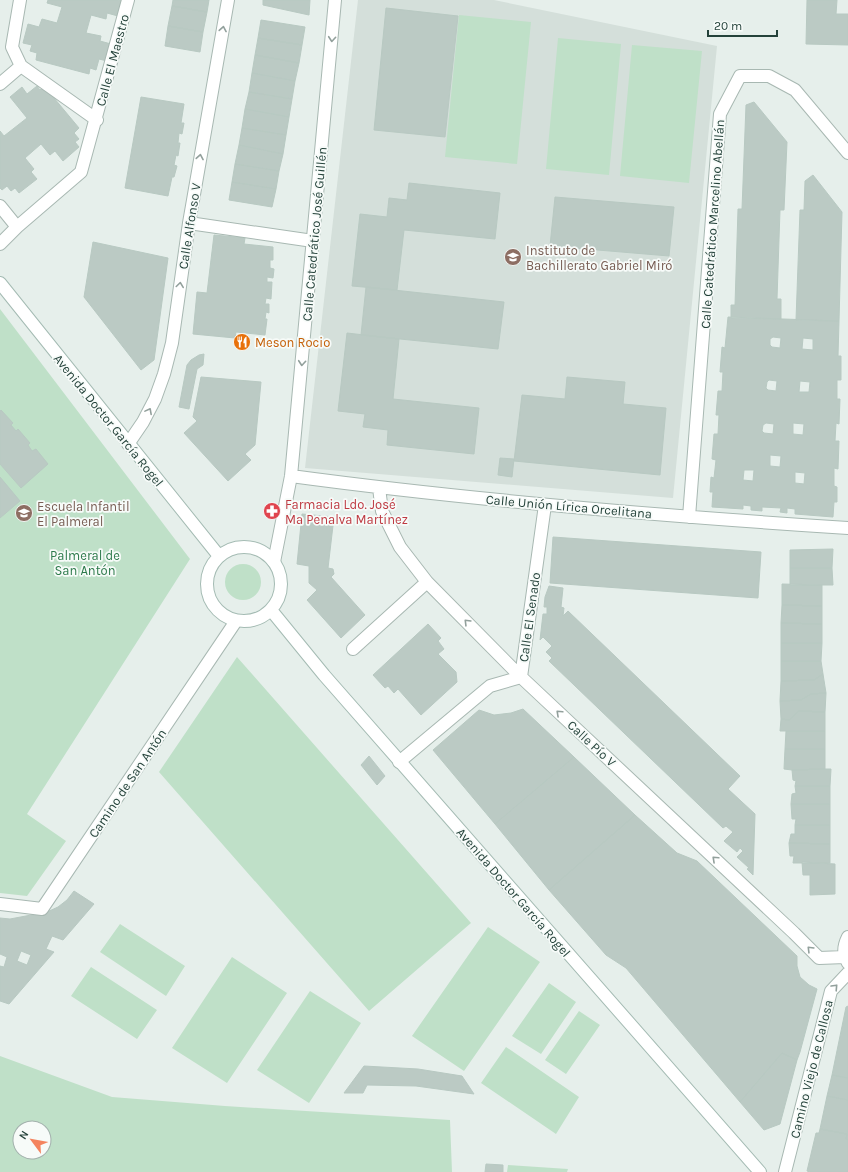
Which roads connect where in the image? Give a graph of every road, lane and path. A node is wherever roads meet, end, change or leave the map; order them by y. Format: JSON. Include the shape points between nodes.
{"nodes":[{"id":1,"x":20,"y":0,"type":"edge"},
{"id":2,"x":128,"y":0,"type":"edge"},
{"id":3,"x":228,"y":0,"type":"edge"},
{"id":4,"x":335,"y":0,"type":"edge"},
{"id":5,"x":21,"y":66,"type":"junction"},
{"id":6,"x":0,"y":84,"type":"edge"},
{"id":7,"x":96,"y":120,"type":"junction"},
{"id":8,"x":848,"y":151,"type":"edge"},
{"id":9,"x":0,"y":206,"type":"edge"},
{"id":10,"x":189,"y":223,"type":"junction"},
{"id":11,"x":17,"y":227,"type":"junction"},
{"id":12,"x":313,"y":241,"type":"junction"},
{"id":13,"x":0,"y":244,"type":"edge"},
{"id":14,"x":0,"y":283,"type":"edge"},
{"id":15,"x":128,"y":444,"type":"junction"},
{"id":16,"x":291,"y":476,"type":"junction"},
{"id":17,"x":379,"y":488,"type":"junction"},
{"id":18,"x":545,"y":505,"type":"junction"},
{"id":19,"x":689,"y":517,"type":"junction"},
{"id":20,"x":848,"y":528,"type":"edge"},
{"id":21,"x":220,"y":556,"type":"junction"},
{"id":22,"x":274,"y":562,"type":"junction"},
{"id":23,"x":427,"y":582,"type":"junction"},
{"id":24,"x":271,"y":610,"type":"junction"},
{"id":25,"x":236,"y":621,"type":"junction"},
{"id":26,"x":353,"y":649,"type":"dead end"},
{"id":27,"x":520,"y":677,"type":"junction"},
{"id":28,"x":399,"y":762,"type":"junction"},
{"id":29,"x":0,"y":904,"type":"edge"},
{"id":30,"x":848,"y":938,"type":"edge"},
{"id":31,"x":846,"y":960,"type":"edge"},
{"id":32,"x":848,"y":973,"type":"edge"},
{"id":33,"x":760,"y":1172,"type":"edge"},
{"id":34,"x":784,"y":1172,"type":"edge"}],
"edges":[{"from":1,"to":5,"type":"street","name":"Calle El Maestro","via":[[12,48]]},
{"from":2,"to":7,"type":"street","name":"Calle El Maestro"},
{"from":10,"to":3,"type":"street","name":"Calle Alfonso V","one_way":true},
{"from":4,"to":12,"type":"street","name":"Calle Catedrático José Guillén","one_way":true},
{"from":5,"to":6,"type":"street"},
{"from":5,"to":7,"type":"street","name":"Calle El Maestro"},
{"from":7,"to":11,"type":"street","name":"Calle El Maestro","via":[[81,172]]},
{"from":8,"to":19,"type":"street","name":"Calle Catedrático Marcelino Abellán","via":[[795,90],[769,76],[740,76],[720,114]]},
{"from":9,"to":11,"type":"street"},
{"from":10,"to":12,"type":"street"},
{"from":15,"to":10,"type":"street","name":"Calle Alfonso V","one_way":true,"via":[[152,405],[164,374],[172,343]]},
{"from":11,"to":13,"type":"street","name":"Calle El Maestro"},
{"from":12,"to":16,"type":"street","name":"Calle Catedrático José Guillén","one_way":true},
{"from":14,"to":15,"type":"street","name":"Avenida Doctor García Rogel"},
{"from":15,"to":21,"type":"street","name":"Avenida Doctor García Rogel"},
{"from":16,"to":17,"type":"street","name":"Calle Unión Lírica Orcelitana"},
{"from":16,"to":22,"type":"street","name":"Calle Catedrático José Guillén"},
{"from":17,"to":18,"type":"street","name":"Calle Unión Lírica Orcelitana"},
{"from":17,"to":23,"type":"street","name":"Calle Pío V","via":[[382,511],[400,547]]},
{"from":18,"to":19,"type":"street","name":"Calle Unión Lírica Orcelitana"},
{"from":18,"to":27,"type":"street","name":"Calle El Senado"},
{"from":19,"to":20,"type":"street","name":"Calle Unión Lírica Orcelitana"},
{"from":21,"to":22,"type":"street","via":[[233,549],[248,547],[263,552]]},
{"from":21,"to":25,"type":"street","via":[[208,574],[208,594],[218,612]]},
{"from":22,"to":24,"type":"street","via":[[280,574],[282,587],[278,600]]},
{"from":23,"to":26,"type":"street"},
{"from":27,"to":23,"type":"street","name":"Calle Pío V","one_way":true},
{"from":24,"to":25,"type":"street","via":[[261,618],[249,622]]},
{"from":24,"to":28,"type":"street","name":"Avenida Doctor García Rogel"},
{"from":25,"to":29,"type":"street","name":"Camino de San Antón","via":[[42,909]]},
{"from":27,"to":28,"type":"street","name":"Calle El Senado","via":[[490,686]]},
{"from":31,"to":27,"type":"street","name":"Calle Pío V","one_way":true,"via":[[819,958]]},
{"from":28,"to":33,"type":"street","name":"Avenida Doctor García Rogel"},
{"from":30,"to":31,"type":"street","via":[[844,950]]},
{"from":34,"to":32,"type":"street","name":"Camino Viejo de Callosa","one_way":true,"via":[[831,992]]}]}
